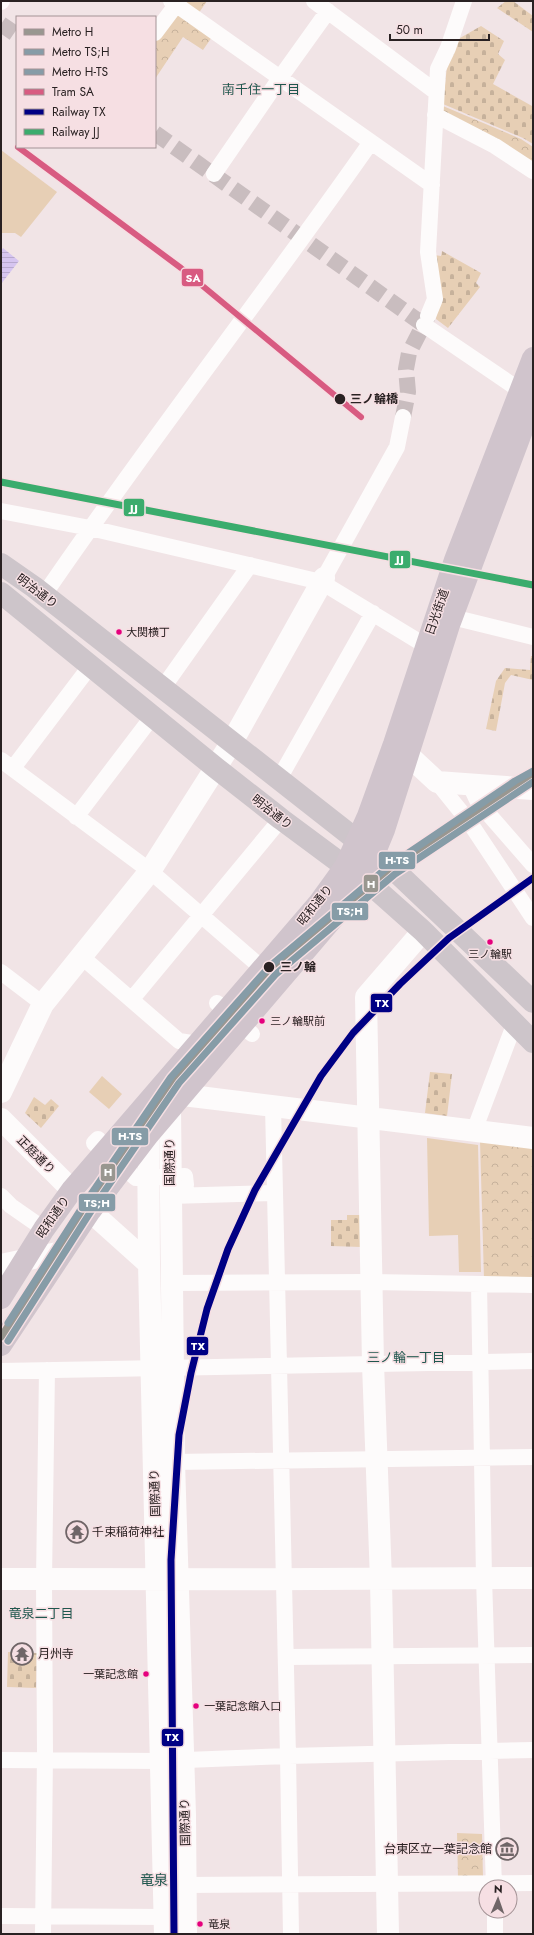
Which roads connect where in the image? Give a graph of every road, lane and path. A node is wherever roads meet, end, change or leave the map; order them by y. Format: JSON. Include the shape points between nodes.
{"nodes":[{"id":1,"x":314,"y":1,"type":"edge"},
{"id":2,"x":464,"y":1,"type":"edge"},
{"id":3,"x":175,"y":2,"type":"edge"},
{"id":4,"x":328,"y":11,"type":"junction"},
{"id":5,"x":156,"y":31,"type":"edge"},
{"id":6,"x":280,"y":78,"type":"junction"},
{"id":7,"x":436,"y":92,"type":"junction"},
{"id":8,"x":435,"y":116,"type":"junction"},
{"id":9,"x":371,"y":142,"type":"junction"},
{"id":10,"x":533,"y":171,"type":"edge"},
{"id":11,"x":214,"y":174,"type":"dead end"},
{"id":12,"x":432,"y":185,"type":"junction"},
{"id":13,"x":533,"y":358,"type":"edge"},
{"id":14,"x":527,"y":396,"type":"edge"},
{"id":15,"x":403,"y":417,"type":"tunnel mouth"},
{"id":16,"x":1,"y":511,"type":"edge"},
{"id":17,"x":90,"y":528,"type":"junction"},
{"id":18,"x":1,"y":564,"type":"edge"},
{"id":19,"x":250,"y":565,"type":"junction"},
{"id":20,"x":323,"y":580,"type":"junction"},
{"id":21,"x":44,"y":595,"type":"junction"},
{"id":22,"x":4,"y":602,"type":"edge"},
{"id":23,"x":373,"y":613,"type":"junction"},
{"id":24,"x":452,"y":617,"type":"junction"},
{"id":25,"x":533,"y":637,"type":"edge"},
{"id":26,"x":432,"y":650,"type":"junction"},
{"id":27,"x":91,"y":665,"type":"junction"},
{"id":28,"x":162,"y":689,"type":"junction"},
{"id":29,"x":152,"y":717,"type":"junction"},
{"id":30,"x":232,"y":742,"type":"junction"},
{"id":31,"x":408,"y":755,"type":"junction"},
{"id":32,"x":7,"y":764,"type":"edge"},
{"id":33,"x":216,"y":768,"type":"junction"},
{"id":34,"x":279,"y":779,"type":"junction"},
{"id":35,"x":437,"y":782,"type":"junction"},
{"id":36,"x":470,"y":785,"type":"junction"},
{"id":37,"x":533,"y":789,"type":"edge"},
{"id":38,"x":76,"y":817,"type":"junction"},
{"id":39,"x":281,"y":819,"type":"junction"},
{"id":40,"x":357,"y":841,"type":"junction"},
{"id":41,"x":375,"y":854,"type":"junction"},
{"id":42,"x":533,"y":865,"type":"edge"},
{"id":43,"x":150,"y":871,"type":"junction"},
{"id":44,"x":354,"y":873,"type":"junction"},
{"id":45,"x":202,"y":916,"type":"junction"},
{"id":46,"x":533,"y":918,"type":"edge"},
{"id":47,"x":423,"y":931,"type":"junction"},
{"id":48,"x":82,"y":957,"type":"junction"},
{"id":49,"x":262,"y":968,"type":"junction"},
{"id":50,"x":1,"y":972,"type":"edge"},
{"id":51,"x":132,"y":999,"type":"junction"},
{"id":52,"x":533,"y":1002,"type":"edge"},
{"id":53,"x":217,"y":1003,"type":"dead end"},
{"id":54,"x":43,"y":1004,"type":"junction"},
{"id":55,"x":514,"y":1025,"type":"junction"},
{"id":56,"x":252,"y":1034,"type":"dead end"},
{"id":57,"x":533,"y":1042,"type":"edge"},
{"id":58,"x":198,"y":1044,"type":"junction"},
{"id":59,"x":1,"y":1092,"type":"edge"},
{"id":60,"x":149,"y":1100,"type":"junction"},
{"id":61,"x":176,"y":1102,"type":"junction"},
{"id":62,"x":273,"y":1106,"type":"junction"},
{"id":63,"x":368,"y":1117,"type":"junction"},
{"id":64,"x":1,"y":1119,"type":"edge"},
{"id":65,"x":474,"y":1131,"type":"junction"},
{"id":66,"x":148,"y":1135,"type":"junction"},
{"id":67,"x":533,"y":1138,"type":"edge"},
{"id":68,"x":96,"y":1141,"type":"dead end"},
{"id":69,"x":180,"y":1185,"type":"junction"},
{"id":70,"x":72,"y":1190,"type":"junction"},
{"id":71,"x":274,"y":1193,"type":"junction"},
{"id":72,"x":1,"y":1196,"type":"edge"},
{"id":73,"x":90,"y":1211,"type":"junction"},
{"id":74,"x":44,"y":1229,"type":"junction"},
{"id":75,"x":62,"y":1252,"type":"junction"},
{"id":76,"x":27,"y":1255,"type":"junction"},
{"id":77,"x":1,"y":1256,"type":"edge"},
{"id":78,"x":149,"y":1264,"type":"junction"},
{"id":79,"x":1,"y":1265,"type":"edge"},
{"id":80,"x":276,"y":1282,"type":"junction"},
{"id":81,"x":372,"y":1282,"type":"junction"},
{"id":82,"x":171,"y":1283,"type":"junction"},
{"id":83,"x":479,"y":1284,"type":"junction"},
{"id":84,"x":533,"y":1285,"type":"edge"},
{"id":85,"x":1,"y":1298,"type":"edge"},
{"id":86,"x":1,"y":1345,"type":"edge"},
{"id":87,"x":533,"y":1361,"type":"edge"},
{"id":88,"x":480,"y":1362,"type":"junction"},
{"id":89,"x":373,"y":1364,"type":"junction"},
{"id":90,"x":278,"y":1366,"type":"junction"},
{"id":91,"x":163,"y":1368,"type":"junction"},
{"id":92,"x":47,"y":1370,"type":"junction"},
{"id":93,"x":1,"y":1371,"type":"edge"},
{"id":94,"x":482,"y":1457,"type":"junction"},
{"id":95,"x":533,"y":1457,"type":"edge"},
{"id":96,"x":376,"y":1459,"type":"junction"},
{"id":97,"x":281,"y":1460,"type":"junction"},
{"id":98,"x":174,"y":1462,"type":"junction"},
{"id":99,"x":284,"y":1578,"type":"junction"},
{"id":100,"x":484,"y":1578,"type":"junction"},
{"id":101,"x":533,"y":1578,"type":"edge"},
{"id":102,"x":1,"y":1579,"type":"edge"},
{"id":103,"x":44,"y":1580,"type":"junction"},
{"id":104,"x":168,"y":1580,"type":"junction"},
{"id":105,"x":381,"y":1580,"type":"junction"},
{"id":106,"x":487,"y":1655,"type":"junction"},
{"id":107,"x":533,"y":1655,"type":"edge"},
{"id":108,"x":382,"y":1656,"type":"junction"},
{"id":109,"x":286,"y":1657,"type":"junction"},
{"id":110,"x":533,"y":1750,"type":"edge"},
{"id":111,"x":490,"y":1751,"type":"junction"},
{"id":112,"x":384,"y":1754,"type":"junction"},
{"id":113,"x":288,"y":1756,"type":"junction"},
{"id":114,"x":1,"y":1760,"type":"edge"},
{"id":115,"x":45,"y":1760,"type":"junction"},
{"id":116,"x":182,"y":1760,"type":"junction"},
{"id":117,"x":161,"y":1761,"type":"junction"},
{"id":118,"x":494,"y":1879,"type":"edge"},
{"id":119,"x":533,"y":1883,"type":"edge"},
{"id":120,"x":290,"y":1884,"type":"junction"},
{"id":121,"x":387,"y":1884,"type":"junction"},
{"id":122,"x":518,"y":1884,"type":"edge"},
{"id":123,"x":186,"y":1885,"type":"junction"},
{"id":124,"x":478,"y":1885,"type":"edge"},
{"id":125,"x":1,"y":1916,"type":"edge"},
{"id":126,"x":44,"y":1916,"type":"junction"},
{"id":127,"x":495,"y":1919,"type":"edge"},
{"id":128,"x":165,"y":1926,"type":"edge"},
{"id":129,"x":43,"y":1934,"type":"edge"},
{"id":130,"x":186,"y":1934,"type":"edge"},
{"id":131,"x":291,"y":1934,"type":"edge"},
{"id":132,"x":388,"y":1934,"type":"edge"},
{"id":133,"x":495,"y":1934,"type":"edge"}],
"edges":[{"from":1,"to":4,"type":"street"},
{"from":2,"to":7,"type":"street","via":[[438,69]]},
{"from":3,"to":5,"type":"street"},
{"from":3,"to":6,"type":"street"},
{"from":4,"to":6,"type":"street"},
{"from":4,"to":7,"type":"street"},
{"from":6,"to":9,"type":"street"},
{"from":6,"to":11,"type":"street"},
{"from":7,"to":8,"type":"street"},
{"from":8,"to":10,"type":"street","via":[[495,146]]},
{"from":8,"to":12,"type":"street"},
{"from":9,"to":12,"type":"street"},
{"from":9,"to":17,"type":"street","via":[[304,238]]},
{"from":12,"to":14,"type":"street","via":[[428,252],[435,299],[426,320]]},
{"from":13,"to":14,"type":"highway","name":"日光街道"},
{"from":14,"to":24,"type":"highway","name":"日光街道"},
{"from":14,"to":26,"type":"highway","name":"日光街道","via":[[455,560]]},
{"from":15,"to":20,"type":"street","via":[[397,447]]},
{"from":16,"to":17,"type":"street"},
{"from":17,"to":19,"type":"street"},
{"from":17,"to":21,"type":"street"},
{"from":18,"to":21,"type":"main road","name":"明治通り"},
{"from":19,"to":20,"type":"street"},
{"from":19,"to":28,"type":"street"},
{"from":20,"to":23,"type":"street"},
{"from":20,"to":30,"type":"street"},
{"from":21,"to":28,"type":"main road","name":"明治通り"},
{"from":22,"to":27,"type":"main road","name":"明治通り"},
{"from":23,"to":26,"type":"street"},
{"from":23,"to":34,"type":"street"},
{"from":24,"to":25,"type":"street"},
{"from":24,"to":26,"type":"highway","name":"日光街道"},
{"from":26,"to":31,"type":"highway","name":"日光街道"},
{"from":26,"to":40,"type":"highway","name":"日光街道"},
{"from":27,"to":29,"type":"main road","name":"明治通り"},
{"from":27,"to":32,"type":"street"},
{"from":28,"to":30,"type":"main road","name":"明治通り"},
{"from":29,"to":33,"type":"main road","name":"明治通り"},
{"from":29,"to":38,"type":"street"},
{"from":30,"to":33,"type":"street"},
{"from":30,"to":34,"type":"main road","name":"明治通り"},
{"from":31,"to":35,"type":"street"},
{"from":31,"to":41,"type":"highway","name":"日光街道"},
{"from":32,"to":38,"type":"street"},
{"from":33,"to":39,"type":"main road","name":"明治通り"},
{"from":33,"to":43,"type":"street"},
{"from":34,"to":40,"type":"main road","name":"明治通り"},
{"from":35,"to":36,"type":"street"},
{"from":35,"to":46,"type":"street","via":[[470,823]]},
{"from":36,"to":37,"type":"street"},
{"from":36,"to":42,"type":"street","via":[[478,802]]},
{"from":38,"to":43,"type":"street"},
{"from":39,"to":44,"type":"main road","name":"明治通り"},
{"from":39,"to":45,"type":"street"},
{"from":40,"to":41,"type":"main road","name":"明治通り"},
{"from":40,"to":44,"type":"highway","name":"日光街道"},
{"from":41,"to":44,"type":"highway","name":"日光街道"},
{"from":41,"to":52,"type":"main road","name":"明治通り"},
{"from":43,"to":45,"type":"street"},
{"from":43,"to":48,"type":"street"},
{"from":44,"to":47,"type":"main road","name":"明治通り"},
{"from":44,"to":49,"type":"highway","name":"昭和通り","via":[[319,903]]},
{"from":44,"to":61,"type":"highway","name":"昭和通り","via":[[345,904]]},
{"from":45,"to":49,"type":"street"},
{"from":45,"to":51,"type":"street"},
{"from":47,"to":55,"type":"main road","name":"明治通り"},
{"from":47,"to":63,"type":"street","via":[[366,997]]},
{"from":48,"to":51,"type":"street"},
{"from":48,"to":54,"type":"street"},
{"from":49,"to":58,"type":"highway","name":"昭和通り"},
{"from":50,"to":54,"type":"street"},
{"from":51,"to":58,"type":"street","via":[[179,1041]]},
{"from":53,"to":56,"type":"street"},
{"from":54,"to":59,"type":"street"},
{"from":55,"to":57,"type":"main road","name":"明治通り"},
{"from":55,"to":65,"type":"street"},
{"from":58,"to":60,"type":"highway","name":"昭和通り"},
{"from":60,"to":66,"type":"street","name":"国際通り"},
{"from":60,"to":70,"type":"highway","name":"昭和通り"},
{"from":61,"to":62,"type":"street"},
{"from":61,"to":66,"type":"highway","name":"昭和通り"},
{"from":61,"to":69,"type":"street","name":"国際通り"},
{"from":62,"to":63,"type":"street"},
{"from":62,"to":71,"type":"street"},
{"from":63,"to":65,"type":"street"},
{"from":63,"to":81,"type":"street"},
{"from":64,"to":70,"type":"street","name":"正庭通り"},
{"from":65,"to":67,"type":"street"},
{"from":66,"to":73,"type":"highway","name":"昭和通り"},
{"from":66,"to":78,"type":"street","name":"国際通り"},
{"from":68,"to":69,"type":"street","via":[[133,1183]]},
{"from":69,"to":71,"type":"street"},
{"from":69,"to":82,"type":"street","name":"国際通り"},
{"from":70,"to":74,"type":"highway","name":"昭和通り"},
{"from":71,"to":80,"type":"street"},
{"from":72,"to":74,"type":"street"},
{"from":73,"to":75,"type":"highway","name":"昭和通り"},
{"from":73,"to":78,"type":"street"},
{"from":74,"to":76,"type":"highway","name":"昭和通り"},
{"from":75,"to":76,"type":"street"},
{"from":75,"to":86,"type":"highway","name":"昭和通り"},
{"from":76,"to":77,"type":"street"},
{"from":76,"to":79,"type":"street"},
{"from":76,"to":85,"type":"highway","name":"昭和通り"},
{"from":78,"to":91,"type":"street","name":"国際通り"},
{"from":80,"to":81,"type":"street"},
{"from":80,"to":82,"type":"street"},
{"from":80,"to":90,"type":"street"},
{"from":81,"to":83,"type":"street"},
{"from":81,"to":89,"type":"street"},
{"from":82,"to":91,"type":"street","name":"国際通り"},
{"from":83,"to":84,"type":"street"},
{"from":83,"to":88,"type":"street"},
{"from":87,"to":88,"type":"street"},
{"from":88,"to":89,"type":"street"},
{"from":88,"to":94,"type":"street"},
{"from":89,"to":90,"type":"street"},
{"from":89,"to":96,"type":"street"},
{"from":90,"to":91,"type":"street"},
{"from":90,"to":97,"type":"street"},
{"from":91,"to":92,"type":"street"},
{"from":91,"to":98,"type":"street","name":"国際通り"},
{"from":91,"to":104,"type":"street","name":"国際通り"},
{"from":92,"to":93,"type":"street"},
{"from":92,"to":103,"type":"street"},
{"from":94,"to":95,"type":"street"},
{"from":94,"to":96,"type":"street"},
{"from":94,"to":100,"type":"street"},
{"from":96,"to":97,"type":"street"},
{"from":96,"to":105,"type":"street"},
{"from":97,"to":98,"type":"street"},
{"from":97,"to":99,"type":"street"},
{"from":98,"to":104,"type":"street","name":"国際通り"},
{"from":99,"to":104,"type":"street"},
{"from":99,"to":105,"type":"street"},
{"from":99,"to":109,"type":"street"},
{"from":100,"to":101,"type":"street"},
{"from":100,"to":105,"type":"street"},
{"from":100,"to":106,"type":"street"},
{"from":102,"to":103,"type":"street"},
{"from":103,"to":104,"type":"street"},
{"from":103,"to":115,"type":"street"},
{"from":104,"to":116,"type":"street","name":"国際通り"},
{"from":104,"to":117,"type":"street","name":"国際通り"},
{"from":105,"to":108,"type":"street"},
{"from":106,"to":107,"type":"street"},
{"from":106,"to":108,"type":"street"},
{"from":106,"to":111,"type":"street"},
{"from":108,"to":109,"type":"street"},
{"from":108,"to":112,"type":"street"},
{"from":109,"to":113,"type":"street"},
{"from":110,"to":111,"type":"street"},
{"from":111,"to":112,"type":"street"},
{"from":111,"to":118,"type":"street"},
{"from":112,"to":113,"type":"street"},
{"from":112,"to":121,"type":"street"},
{"from":113,"to":116,"type":"street"},
{"from":113,"to":120,"type":"street"},
{"from":114,"to":115,"type":"street"},
{"from":115,"to":117,"type":"street"},
{"from":115,"to":126,"type":"street"},
{"from":116,"to":117,"type":"street"},
{"from":116,"to":123,"type":"street","name":"国際通り"},
{"from":117,"to":128,"type":"street","name":"国際通り"},
{"from":119,"to":122,"type":"street"},
{"from":120,"to":121,"type":"street"},
{"from":120,"to":123,"type":"street"},
{"from":120,"to":131,"type":"street"},
{"from":121,"to":124,"type":"street"},
{"from":121,"to":132,"type":"street"},
{"from":123,"to":130,"type":"street","name":"国際通り"},
{"from":125,"to":126,"type":"street"},
{"from":126,"to":128,"type":"street"},
{"from":126,"to":129,"type":"street"},
{"from":127,"to":133,"type":"street"}]}
